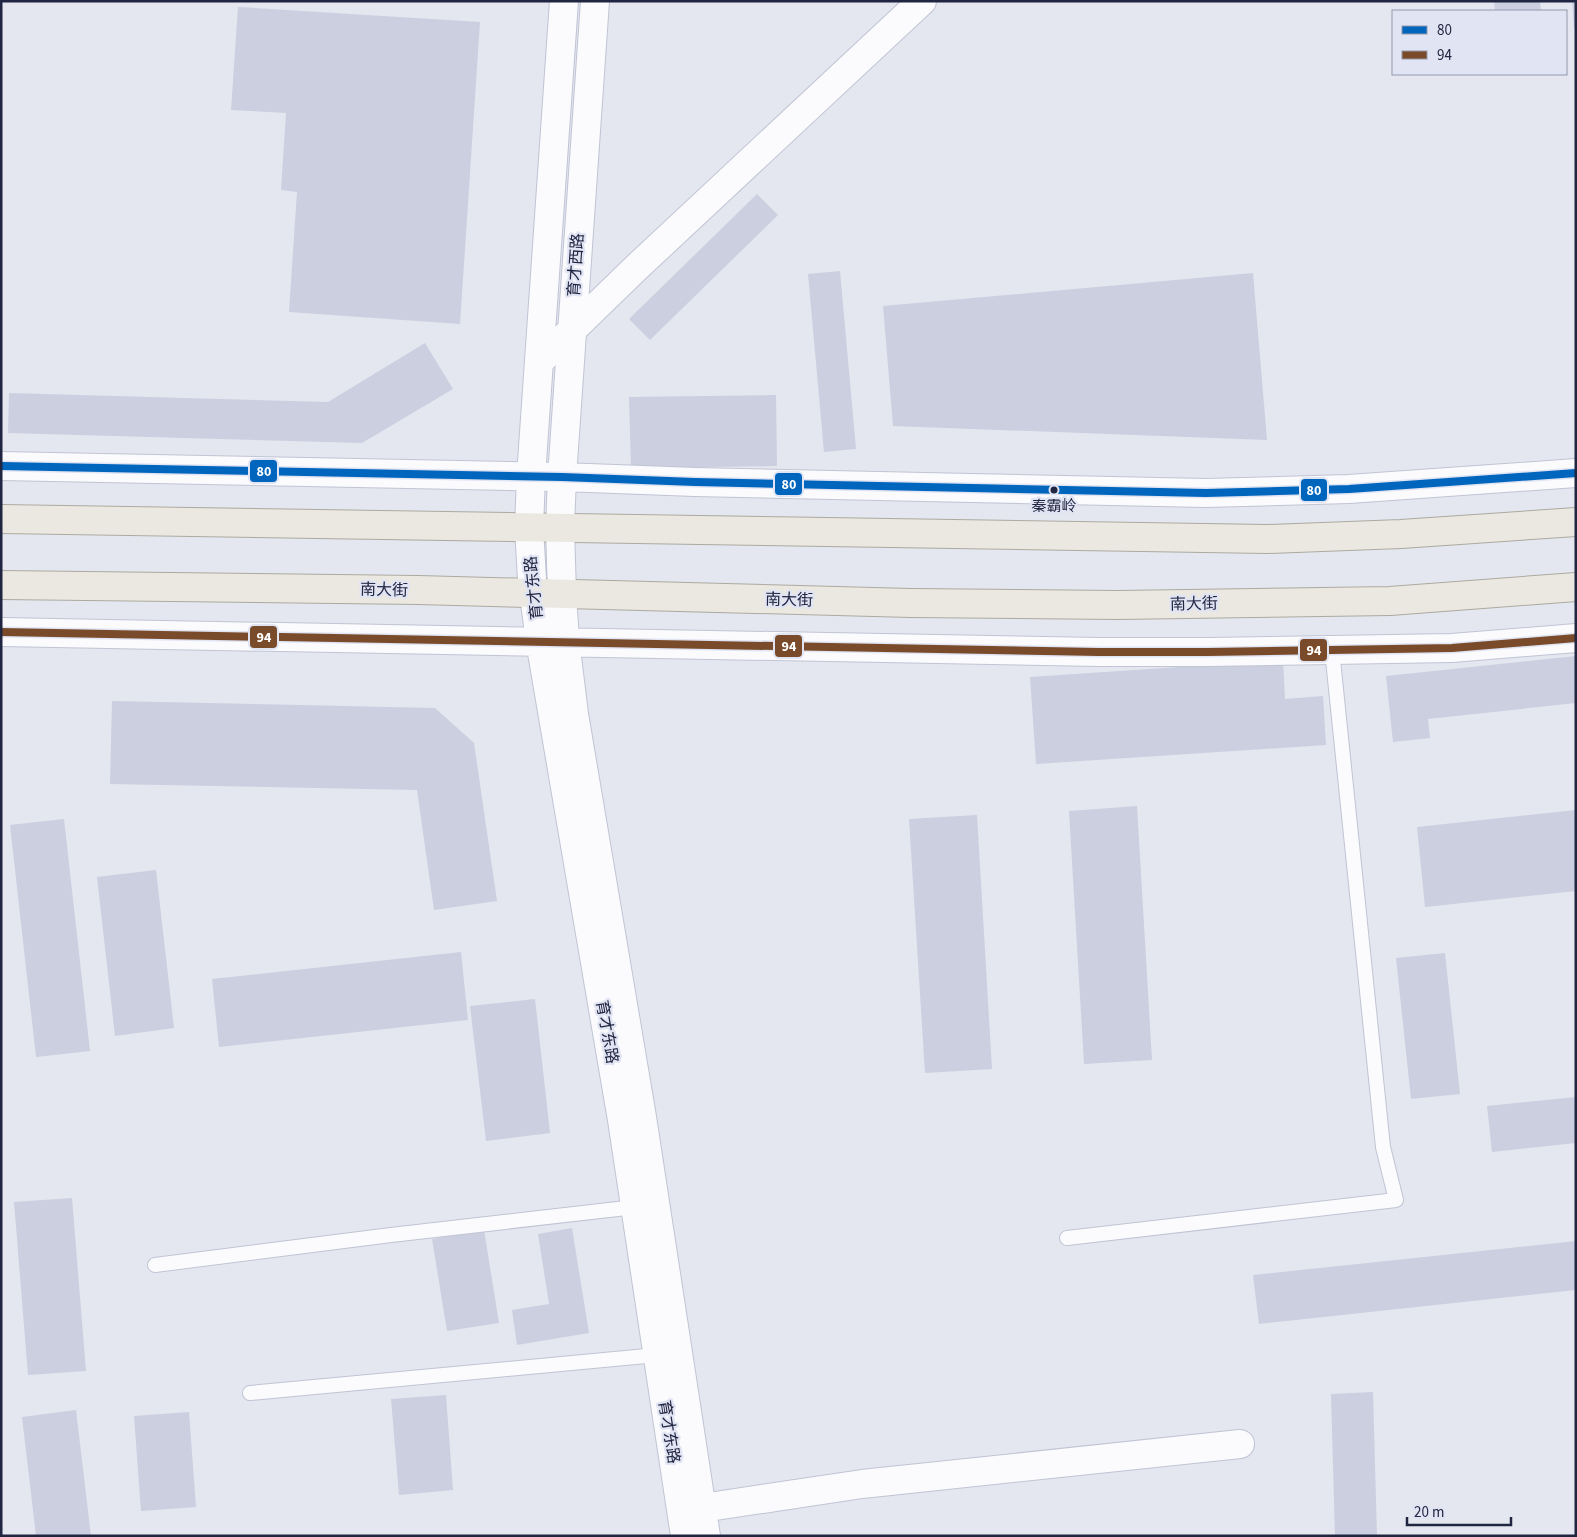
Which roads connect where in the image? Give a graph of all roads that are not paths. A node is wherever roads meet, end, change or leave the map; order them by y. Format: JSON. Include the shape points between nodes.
{"nodes":[{"id":1,"x":564,"y":1,"type":"edge"},
{"id":2,"x":595,"y":1,"type":"edge"},
{"id":3,"x":922,"y":1,"type":"edge"},
{"id":4,"x":572,"y":330,"type":"junction"},
{"id":5,"x":539,"y":362,"type":"junction"},
{"id":6,"x":1,"y":466,"type":"edge"},
{"id":7,"x":1576,"y":473,"type":"edge"},
{"id":8,"x":531,"y":476,"type":"junction"},
{"id":9,"x":562,"y":477,"type":"junction"},
{"id":10,"x":1,"y":519,"type":"edge"},
{"id":11,"x":1576,"y":522,"type":"edge"},
{"id":12,"x":529,"y":528,"type":"junction"},
{"id":13,"x":560,"y":528,"type":"junction"},
{"id":14,"x":1,"y":585,"type":"edge"},
{"id":15,"x":1576,"y":587,"type":"edge"},
{"id":16,"x":534,"y":594,"type":"junction"},
{"id":17,"x":562,"y":594,"type":"junction"},
{"id":18,"x":1,"y":632,"type":"edge"},
{"id":19,"x":1576,"y":638,"type":"edge"},
{"id":20,"x":553,"y":641,"type":"junction"},
{"id":21,"x":1332,"y":650,"type":"junction"},
{"id":22,"x":635,"y":1207,"type":"junction"},
{"id":23,"x":1067,"y":1238,"type":"dead end"},
{"id":24,"x":155,"y":1265,"type":"dead end"},
{"id":25,"x":657,"y":1355,"type":"junction"},
{"id":26,"x":250,"y":1393,"type":"dead end"},
{"id":27,"x":1240,"y":1444,"type":"dead end"},
{"id":28,"x":702,"y":1508,"type":"junction"},
{"id":29,"x":685,"y":1536,"type":"edge"},
{"id":30,"x":706,"y":1536,"type":"edge"}],
"edges":[{"from":1,"to":5,"type":"street","name":"育才西路"},
{"from":2,"to":4,"type":"street","name":"育才西路"},
{"from":3,"to":4,"type":"street"},
{"from":4,"to":5,"type":"street"},
{"from":4,"to":9,"type":"street","name":"育才西路"},
{"from":5,"to":8,"type":"street","name":"育才西路"},
{"from":6,"to":8,"type":"street"},
{"from":7,"to":9,"type":"street","via":[[1349,490],[1206,493]]},
{"from":8,"to":9,"type":"street"},
{"from":8,"to":12,"type":"street","name":"育才西路"},
{"from":9,"to":13,"type":"street","name":"育才西路"},
{"from":10,"to":12,"type":"main road"},
{"from":11,"to":13,"type":"main road","via":[[1267,539]]},
{"from":12,"to":13,"type":"main road"},
{"from":12,"to":16,"type":"street","name":"育才东路"},
{"from":13,"to":17,"type":"street","name":"育才东路"},
{"from":14,"to":16,"type":"main road","name":"南大街"},
{"from":15,"to":17,"type":"main road","name":"南大街","via":[[1390,601],[1118,605]]},
{"from":16,"to":17,"type":"main road","name":"南大街"},
{"from":16,"to":20,"type":"street","name":"育才东路"},
{"from":17,"to":20,"type":"street","name":"育才东路"},
{"from":18,"to":20,"type":"street"},
{"from":19,"to":21,"type":"street","via":[[1452,648]]},
{"from":20,"to":21,"type":"street","via":[[1098,652]]},
{"from":20,"to":22,"type":"street","name":"育才东路"},
{"from":20,"to":28,"type":"street","name":"育才东路","via":[[574,714],[642,1116]]},
{"from":21,"to":23,"type":"lane","via":[[1383,1147],[1396,1200]]},
{"from":22,"to":24,"type":"lane"},
{"from":22,"to":25,"type":"street","name":"育才东路"},
{"from":25,"to":26,"type":"lane"},
{"from":25,"to":29,"type":"street","name":"育才东路"},
{"from":27,"to":28,"type":"street","via":[[862,1484]]},
{"from":28,"to":30,"type":"street","name":"育才东路"}]}
